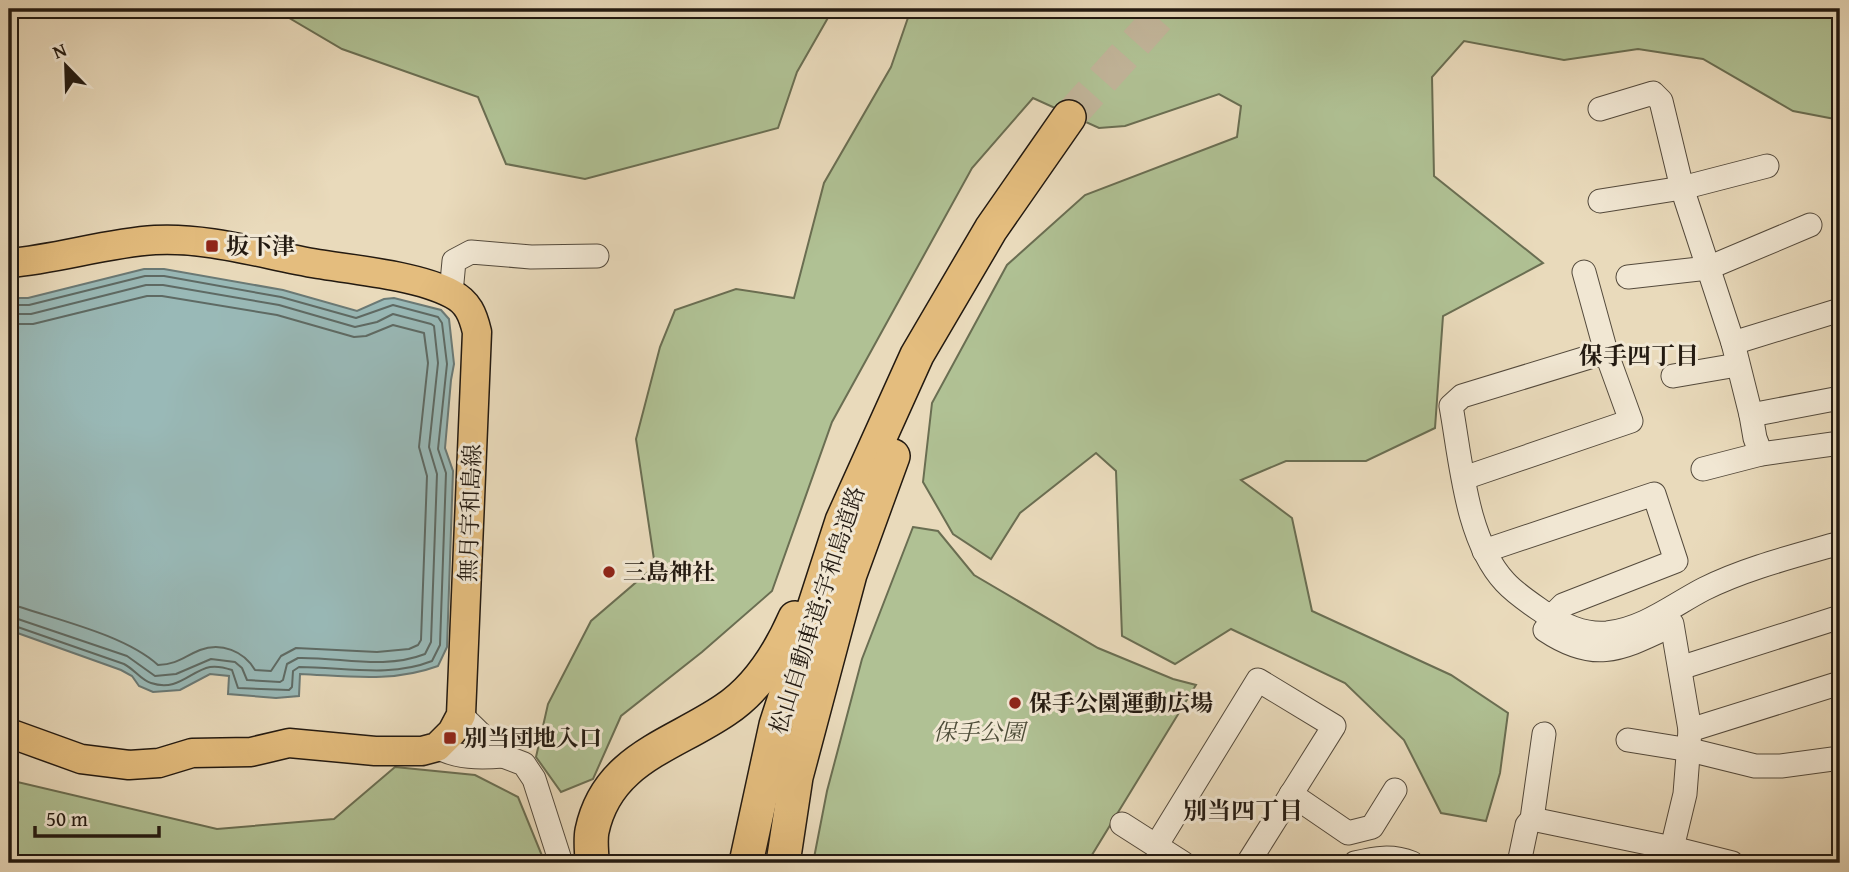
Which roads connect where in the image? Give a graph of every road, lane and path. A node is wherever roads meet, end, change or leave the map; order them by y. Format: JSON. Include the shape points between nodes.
{"nodes":[{"id":1,"x":1600,"y":109,"type":"dead end"},
{"id":2,"x":1069,"y":117,"type":"tunnel mouth"},
{"id":3,"x":1767,"y":166,"type":"dead end"},
{"id":4,"x":1682,"y":188,"type":"junction"},
{"id":5,"x":1600,"y":201,"type":"dead end"},
{"id":6,"x":1810,"y":225,"type":"dead end"},
{"id":7,"x":991,"y":229,"type":"junction"},
{"id":8,"x":597,"y":256,"type":"dead end"},
{"id":9,"x":9,"y":263,"type":"edge"},
{"id":10,"x":1708,"y":268,"type":"junction"},
{"id":11,"x":1584,"y":272,"type":"dead end"},
{"id":12,"x":1628,"y":277,"type":"dead end"},
{"id":13,"x":451,"y":293,"type":"junction"},
{"id":14,"x":1840,"y":310,"type":"edge"},
{"id":15,"x":1605,"y":352,"type":"junction"},
{"id":16,"x":1735,"y":354,"type":"junction"},
{"id":17,"x":1673,"y":376,"type":"dead end"},
{"id":18,"x":1840,"y":398,"type":"edge"},
{"id":19,"x":1751,"y":415,"type":"junction"},
{"id":20,"x":1840,"y":443,"type":"edge"},
{"id":21,"x":1761,"y":454,"type":"junction"},
{"id":22,"x":1703,"y":469,"type":"dead end"},
{"id":23,"x":1464,"y":478,"type":"junction"},
{"id":24,"x":842,"y":521,"type":"junction"},
{"id":25,"x":1840,"y":543,"type":"edge"},
{"id":26,"x":1484,"y":551,"type":"junction"},
{"id":27,"x":1490,"y":587,"type":"dead end"},
{"id":28,"x":1704,"y":589,"type":"junction"},
{"id":29,"x":1550,"y":617,"type":"junction"},
{"id":30,"x":1840,"y":617,"type":"edge"},
{"id":31,"x":1672,"y":624,"type":"junction"},
{"id":32,"x":1680,"y":668,"type":"junction"},
{"id":33,"x":1840,"y":683,"type":"edge"},
{"id":34,"x":461,"y":715,"type":"junction"},
{"id":35,"x":9,"y":733,"type":"edge"},
{"id":36,"x":1544,"y":734,"type":"dead end"},
{"id":37,"x":1628,"y":740,"type":"dead end"},
{"id":38,"x":1690,"y":740,"type":"junction"},
{"id":39,"x":437,"y":747,"type":"junction"},
{"id":40,"x":503,"y":756,"type":"junction"},
{"id":41,"x":1840,"y":758,"type":"edge"},
{"id":42,"x":1395,"y":790,"type":"dead end"},
{"id":43,"x":1291,"y":794,"type":"junction"},
{"id":44,"x":1532,"y":819,"type":"junction"},
{"id":45,"x":1122,"y":824,"type":"dead end"},
{"id":46,"x":1156,"y":846,"type":"junction"},
{"id":47,"x":1671,"y":856,"type":"edge"},
{"id":48,"x":561,"y":863,"type":"edge"},
{"id":49,"x":592,"y":863,"type":"edge"},
{"id":50,"x":746,"y":863,"type":"edge"},
{"id":51,"x":783,"y":863,"type":"edge"},
{"id":52,"x":1183,"y":863,"type":"edge"},
{"id":53,"x":1248,"y":863,"type":"edge"},
{"id":54,"x":1355,"y":863,"type":"edge"},
{"id":55,"x":1412,"y":863,"type":"edge"},
{"id":56,"x":1519,"y":863,"type":"edge"},
{"id":57,"x":1732,"y":863,"type":"edge"}],
"edges":[{"from":1,"to":4,"type":"street","via":[[1653,93],[1661,101]]},
{"from":2,"to":7,"type":"highway","name":"松山自動車道;宇和島道路"},
{"from":3,"to":4,"type":"street"},
{"from":4,"to":5,"type":"street"},
{"from":4,"to":10,"type":"street"},
{"from":6,"to":10,"type":"street"},
{"from":7,"to":24,"type":"highway","name":"松山自動車道;宇和島道路","via":[[917,355]]},
{"from":7,"to":51,"type":"highway","via":[[909,417],[850,574],[796,777]]},
{"from":8,"to":13,"type":"street","via":[[531,257],[471,251],[454,261]]},
{"from":9,"to":13,"type":"main road","via":[[132,243],[184,241],[358,269]]},
{"from":10,"to":12,"type":"street"},
{"from":10,"to":16,"type":"street"},
{"from":11,"to":15,"type":"street"},
{"from":13,"to":34,"type":"main road","name":"無月宇和島線","via":[[465,302],[477,332]]},
{"from":14,"to":16,"type":"street"},
{"from":15,"to":23,"type":"street","via":[[1462,396],[1451,406]]},
{"from":15,"to":23,"type":"street","via":[[1631,421]]},
{"from":16,"to":17,"type":"street"},
{"from":16,"to":19,"type":"street"},
{"from":18,"to":19,"type":"street"},
{"from":19,"to":21,"type":"street"},
{"from":20,"to":21,"type":"street"},
{"from":21,"to":22,"type":"street"},
{"from":23,"to":26,"type":"street"},
{"from":24,"to":49,"type":"highway","via":[[789,632],[759,679],[727,709],[646,754],[620,777],[599,806],[591,834]]},
{"from":24,"to":50,"type":"highway","name":"松山自動車道;宇和島道路","via":[[776,725]]},
{"from":25,"to":28,"type":"street"},
{"from":26,"to":29,"type":"street","via":[[1504,581]]},
{"from":26,"to":29,"type":"street","via":[[1654,494],[1675,561],[1563,606]]},
{"from":27,"to":31,"type":"street","via":[[1550,634],[1586,650],[1636,642]]},
{"from":28,"to":29,"type":"street","via":[[1663,614],[1608,633],[1569,627]]},
{"from":28,"to":31,"type":"street"},
{"from":30,"to":32,"type":"street"},
{"from":31,"to":32,"type":"street"},
{"from":32,"to":38,"type":"street"},
{"from":33,"to":38,"type":"street"},
{"from":34,"to":39,"type":"main road"},
{"from":34,"to":40,"type":"street"},
{"from":35,"to":39,"type":"main road","via":[[80,760],[129,765],[159,763],[192,753],[251,752],[289,743],[375,751]]},
{"from":36,"to":44,"type":"street"},
{"from":37,"to":38,"type":"street"},
{"from":38,"to":41,"type":"street","via":[[1755,766]]},
{"from":38,"to":47,"type":"street","via":[[1685,794]]},
{"from":39,"to":40,"type":"street","via":[[472,757]]},
{"from":40,"to":48,"type":"street","via":[[524,764],[534,779]]},
{"from":42,"to":43,"type":"street","via":[[1372,827],[1348,833]]},
{"from":43,"to":46,"type":"street","via":[[1334,726],[1258,680]]},
{"from":43,"to":53,"type":"street"},
{"from":44,"to":47,"type":"street"},
{"from":44,"to":56,"type":"street"},
{"from":45,"to":46,"type":"street"},
{"from":46,"to":52,"type":"street"},
{"from":47,"to":57,"type":"street"},
{"from":54,"to":55,"type":"street","via":[[1377,857]]}]}
